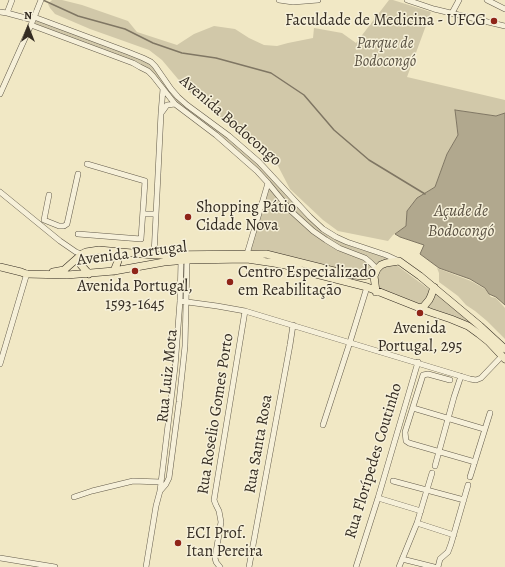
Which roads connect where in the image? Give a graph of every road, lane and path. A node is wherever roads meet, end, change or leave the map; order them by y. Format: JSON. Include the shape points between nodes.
{"nodes":[{"id":1,"x":12,"y":0,"type":"edge"},
{"id":2,"x":41,"y":0,"type":"edge"},
{"id":3,"x":279,"y":0,"type":"edge"},
{"id":4,"x":318,"y":0,"type":"edge"},
{"id":5,"x":407,"y":0,"type":"edge"},
{"id":6,"x":459,"y":0,"type":"edge"},
{"id":7,"x":487,"y":0,"type":"edge"},
{"id":8,"x":306,"y":1,"type":"edge"},
{"id":9,"x":505,"y":9,"type":"edge"},
{"id":10,"x":0,"y":12,"type":"edge"},
{"id":11,"x":7,"y":13,"type":"junction"},
{"id":12,"x":452,"y":13,"type":"junction"},
{"id":13,"x":33,"y":21,"type":"junction"},
{"id":14,"x":504,"y":24,"type":"edge"},
{"id":15,"x":163,"y":89,"type":"junction"},
{"id":16,"x":0,"y":94,"type":"edge"},
{"id":17,"x":175,"y":104,"type":"junction"},
{"id":18,"x":161,"y":113,"type":"junction"},
{"id":19,"x":87,"y":164,"type":"dead end"},
{"id":20,"x":78,"y":174,"type":"dead end"},
{"id":21,"x":268,"y":183,"type":"junction"},
{"id":22,"x":0,"y":192,"type":"edge"},
{"id":23,"x":49,"y":195,"type":"dead end"},
{"id":24,"x":143,"y":214,"type":"junction"},
{"id":25,"x":156,"y":214,"type":"junction"},
{"id":26,"x":44,"y":220,"type":"junction"},
{"id":27,"x":42,"y":227,"type":"junction"},
{"id":28,"x":78,"y":234,"type":"dead end"},
{"id":29,"x":117,"y":252,"type":"junction"},
{"id":30,"x":248,"y":254,"type":"junction"},
{"id":31,"x":80,"y":255,"type":"junction"},
{"id":32,"x":154,"y":255,"type":"junction"},
{"id":33,"x":184,"y":261,"type":"junction"},
{"id":34,"x":399,"y":261,"type":"junction"},
{"id":35,"x":0,"y":267,"type":"edge"},
{"id":36,"x":114,"y":271,"type":"junction"},
{"id":37,"x":376,"y":271,"type":"junction"},
{"id":38,"x":25,"y":273,"type":"junction"},
{"id":39,"x":89,"y":274,"type":"junction"},
{"id":40,"x":367,"y":287,"type":"junction"},
{"id":41,"x":434,"y":287,"type":"junction"},
{"id":42,"x":376,"y":292,"type":"junction"},
{"id":43,"x":180,"y":301,"type":"junction"},
{"id":44,"x":186,"y":302,"type":"junction"},
{"id":45,"x":420,"y":309,"type":"junction"},
{"id":46,"x":245,"y":311,"type":"junction"},
{"id":47,"x":293,"y":325,"type":"junction"},
{"id":48,"x":350,"y":342,"type":"junction"},
{"id":49,"x":504,"y":355,"type":"edge"},
{"id":50,"x":418,"y":362,"type":"junction"},
{"id":51,"x":0,"y":364,"type":"edge"},
{"id":52,"x":461,"y":376,"type":"junction"},
{"id":53,"x":450,"y":380,"type":"dead end"},
{"id":54,"x":413,"y":408,"type":"junction"},
{"id":55,"x":490,"y":413,"type":"dead end"},
{"id":56,"x":448,"y":418,"type":"junction"},
{"id":57,"x":323,"y":425,"type":"dead end"},
{"id":58,"x":484,"y":429,"type":"junction"},
{"id":59,"x":439,"y":451,"type":"junction"},
{"id":60,"x":475,"y":462,"type":"junction"},
{"id":61,"x":435,"y":466,"type":"dead end"},
{"id":62,"x":432,"y":473,"type":"dead end"},
{"id":63,"x":470,"y":477,"type":"dead end"},
{"id":64,"x":393,"y":481,"type":"dead end"},
{"id":65,"x":161,"y":482,"type":"junction"},
{"id":66,"x":468,"y":485,"type":"dead end"},
{"id":67,"x":427,"y":490,"type":"junction"},
{"id":68,"x":160,"y":491,"type":"junction"},
{"id":69,"x":74,"y":497,"type":"dead end"},
{"id":70,"x":378,"y":498,"type":"junction"},
{"id":71,"x":464,"y":500,"type":"junction"},
{"id":72,"x":421,"y":511,"type":"junction"},
{"id":73,"x":417,"y":523,"type":"junction"},
{"id":74,"x":454,"y":535,"type":"junction"},
{"id":75,"x":0,"y":558,"type":"edge"},
{"id":76,"x":402,"y":559,"type":"junction"},
{"id":77,"x":55,"y":567,"type":"edge"},
{"id":78,"x":146,"y":567,"type":"edge"},
{"id":79,"x":220,"y":567,"type":"edge"},
{"id":80,"x":249,"y":567,"type":"edge"},
{"id":81,"x":356,"y":567,"type":"edge"},
{"id":82,"x":399,"y":567,"type":"edge"},
{"id":83,"x":434,"y":567,"type":"edge"},
{"id":84,"x":438,"y":567,"type":"edge"}],
"edges":[{"from":1,"to":11,"type":"street"},
{"from":2,"to":13,"type":"street"},
{"from":3,"to":8,"type":"street"},
{"from":4,"to":8,"type":"street"},
{"from":5,"to":12,"type":"street"},
{"from":6,"to":12,"type":"street"},
{"from":7,"to":9,"type":"street"},
{"from":10,"to":11,"type":"street","name":"Avenida Bodocongo"},
{"from":11,"to":13,"type":"street","name":"Avenida Bodocongo"},
{"from":12,"to":14,"type":"street"},
{"from":13,"to":15,"type":"street","name":"Avenida Bodocongo","via":[[140,66],[153,76]]},
{"from":13,"to":16,"type":"street"},
{"from":13,"to":34,"type":"street","name":"Avenida Bodocongo","via":[[151,62],[178,97],[259,162],[324,229],[336,237]]},
{"from":15,"to":17,"type":"street","name":"Avenida Bodocongo"},
{"from":15,"to":18,"type":"street"},
{"from":17,"to":18,"type":"street","via":[[167,105]]},
{"from":17,"to":21,"type":"street","name":"Avenida Bodocongo","via":[[216,135]]},
{"from":18,"to":25,"type":"street"},
{"from":19,"to":24,"type":"street","via":[[144,181]]},
{"from":20,"to":26,"type":"street","via":[[67,224],[59,226]]},
{"from":21,"to":30,"type":"street"},
{"from":21,"to":37,"type":"street","name":"Avenida Bodocongo","via":[[291,211],[313,231],[339,248],[365,258]]},
{"from":22,"to":27,"type":"street"},
{"from":23,"to":26,"type":"street"},
{"from":24,"to":25,"type":"street"},
{"from":24,"to":28,"type":"street","via":[[142,239]]},
{"from":25,"to":32,"type":"street"},
{"from":26,"to":27,"type":"street"},
{"from":27,"to":31,"type":"street"},
{"from":29,"to":31,"type":"main road","name":"Avenida Portugal","via":[[91,251]]},
{"from":29,"to":32,"type":"main road","name":"Avenida Portugal"},
{"from":29,"to":36,"type":"main road","via":[[118,261]]},
{"from":30,"to":32,"type":"main road","name":"Avenida Portugal"},
{"from":30,"to":37,"type":"main road","name":"Avenida Portugal","via":[[273,256],[346,274],[363,276]]},
{"from":31,"to":38,"type":"main road","name":"Avenida Portugal","via":[[64,270]]},
{"from":31,"to":39,"type":"main road","via":[[81,265]]},
{"from":33,"to":36,"type":"main road","name":"Avenida Portugal"},
{"from":33,"to":40,"type":"main road","name":"Avenida Portugal","via":[[274,262]]},
{"from":33,"to":43,"type":"street","name":"Rua Luiz Mota"},
{"from":33,"to":44,"type":"street","name":"Rua Luiz Mota"},
{"from":34,"to":37,"type":"main road","name":"Avenida Portugal","via":[[386,262]]},
{"from":34,"to":41,"type":"main road"},
{"from":35,"to":38,"type":"main road"},
{"from":36,"to":39,"type":"main road","name":"Avenida Portugal"},
{"from":37,"to":42,"type":"main road"},
{"from":38,"to":39,"type":"main road","name":"Avenida Portugal"},
{"from":38,"to":51,"type":"street"},
{"from":40,"to":42,"type":"main road","name":"Avenida Portugal"},
{"from":40,"to":48,"type":"street"},
{"from":41,"to":45,"type":"main road","via":[[432,296]]},
{"from":41,"to":49,"type":"main road","via":[[490,334]]},
{"from":42,"to":45,"type":"main road","name":"Avenida Portugal"},
{"from":43,"to":44,"type":"street"},
{"from":43,"to":65,"type":"street","name":"Rua Luiz Mota","via":[[176,367]]},
{"from":44,"to":46,"type":"street"},
{"from":44,"to":68,"type":"street","name":"Rua Luiz Mota","via":[[185,346],[170,478]]},
{"from":45,"to":49,"type":"main road","name":"Avenida Portugal","via":[[468,326]]},
{"from":46,"to":47,"type":"street"},
{"from":46,"to":79,"type":"street","name":"Rua Roselio Gomes Porto","via":[[214,500],[221,522],[215,558]]},
{"from":47,"to":48,"type":"street"},
{"from":47,"to":80,"type":"street","name":"Rua Santa Rosa"},
{"from":48,"to":50,"type":"street"},
{"from":48,"to":57,"type":"street"},
{"from":49,"to":52,"type":"street","via":[[476,380]]},
{"from":50,"to":52,"type":"street"},
{"from":50,"to":70,"type":"street","name":"Rua Florípedes Coutinho"},
{"from":52,"to":56,"type":"street"},
{"from":53,"to":54,"type":"street","via":[[435,375],[423,375]]},
{"from":54,"to":56,"type":"street"},
{"from":54,"to":59,"type":"street","via":[[405,432],[406,440]]},
{"from":55,"to":58,"type":"street"},
{"from":56,"to":58,"type":"street"},
{"from":56,"to":59,"type":"street"},
{"from":58,"to":60,"type":"street"},
{"from":59,"to":60,"type":"street"},
{"from":59,"to":61,"type":"street"},
{"from":60,"to":63,"type":"street"},
{"from":62,"to":67,"type":"street"},
{"from":64,"to":67,"type":"street"},
{"from":65,"to":68,"type":"street","name":"Rua Luiz Mota"},
{"from":65,"to":69,"type":"street","via":[[133,481],[92,490]]},
{"from":66,"to":71,"type":"street"},
{"from":67,"to":71,"type":"street"},
{"from":67,"to":72,"type":"street"},
{"from":68,"to":78,"type":"street","name":"Rua Luiz Mota"},
{"from":70,"to":72,"type":"street"},
{"from":70,"to":81,"type":"street","name":"Rua Florípedes Coutinho"},
{"from":71,"to":74,"type":"street"},
{"from":72,"to":73,"type":"street"},
{"from":73,"to":74,"type":"street"},
{"from":73,"to":76,"type":"street"},
{"from":74,"to":84,"type":"street","via":[[448,552],[440,559]]},
{"from":75,"to":77,"type":"street"},
{"from":76,"to":82,"type":"street"},
{"from":76,"to":83,"type":"street"}]}
